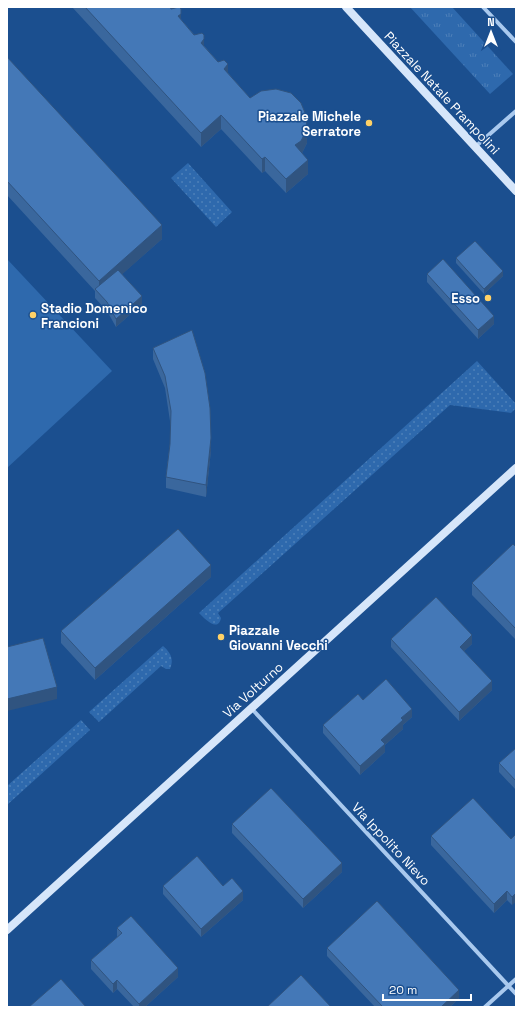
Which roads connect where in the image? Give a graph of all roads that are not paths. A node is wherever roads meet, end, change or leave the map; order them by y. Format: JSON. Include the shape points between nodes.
{"nodes":[{"id":1,"x":483,"y":7,"type":"edge"},
{"id":2,"x":350,"y":8,"type":"edge"},
{"id":3,"x":516,"y":42,"type":"edge"},
{"id":4,"x":516,"y":111,"type":"edge"},
{"id":5,"x":475,"y":147,"type":"junction"},
{"id":6,"x":516,"y":191,"type":"edge"},
{"id":7,"x":516,"y":468,"type":"edge"},
{"id":8,"x":251,"y":708,"type":"junction"},
{"id":9,"x":7,"y":930,"type":"edge"},
{"id":10,"x":516,"y":979,"type":"edge"},
{"id":11,"x":509,"y":986,"type":"junction"},
{"id":12,"x":516,"y":994,"type":"edge"},
{"id":13,"x":486,"y":1007,"type":"edge"}],
"edges":[{"from":1,"to":3,"type":"street"},
{"from":2,"to":5,"type":"main road","name":"Piazzale Natale Prampolini"},
{"from":4,"to":5,"type":"street"},
{"from":5,"to":6,"type":"main road","name":"Piazzale Natale Prampolini"},
{"from":7,"to":8,"type":"main road","name":"Via Volturno"},
{"from":8,"to":9,"type":"main road","name":"Via Volturno"},
{"from":8,"to":11,"type":"street","name":"Via Ippolito Nievo"},
{"from":10,"to":11,"type":"street"},
{"from":11,"to":12,"type":"street","name":"Via Ippolito Nievo"},
{"from":11,"to":13,"type":"street"}]}
